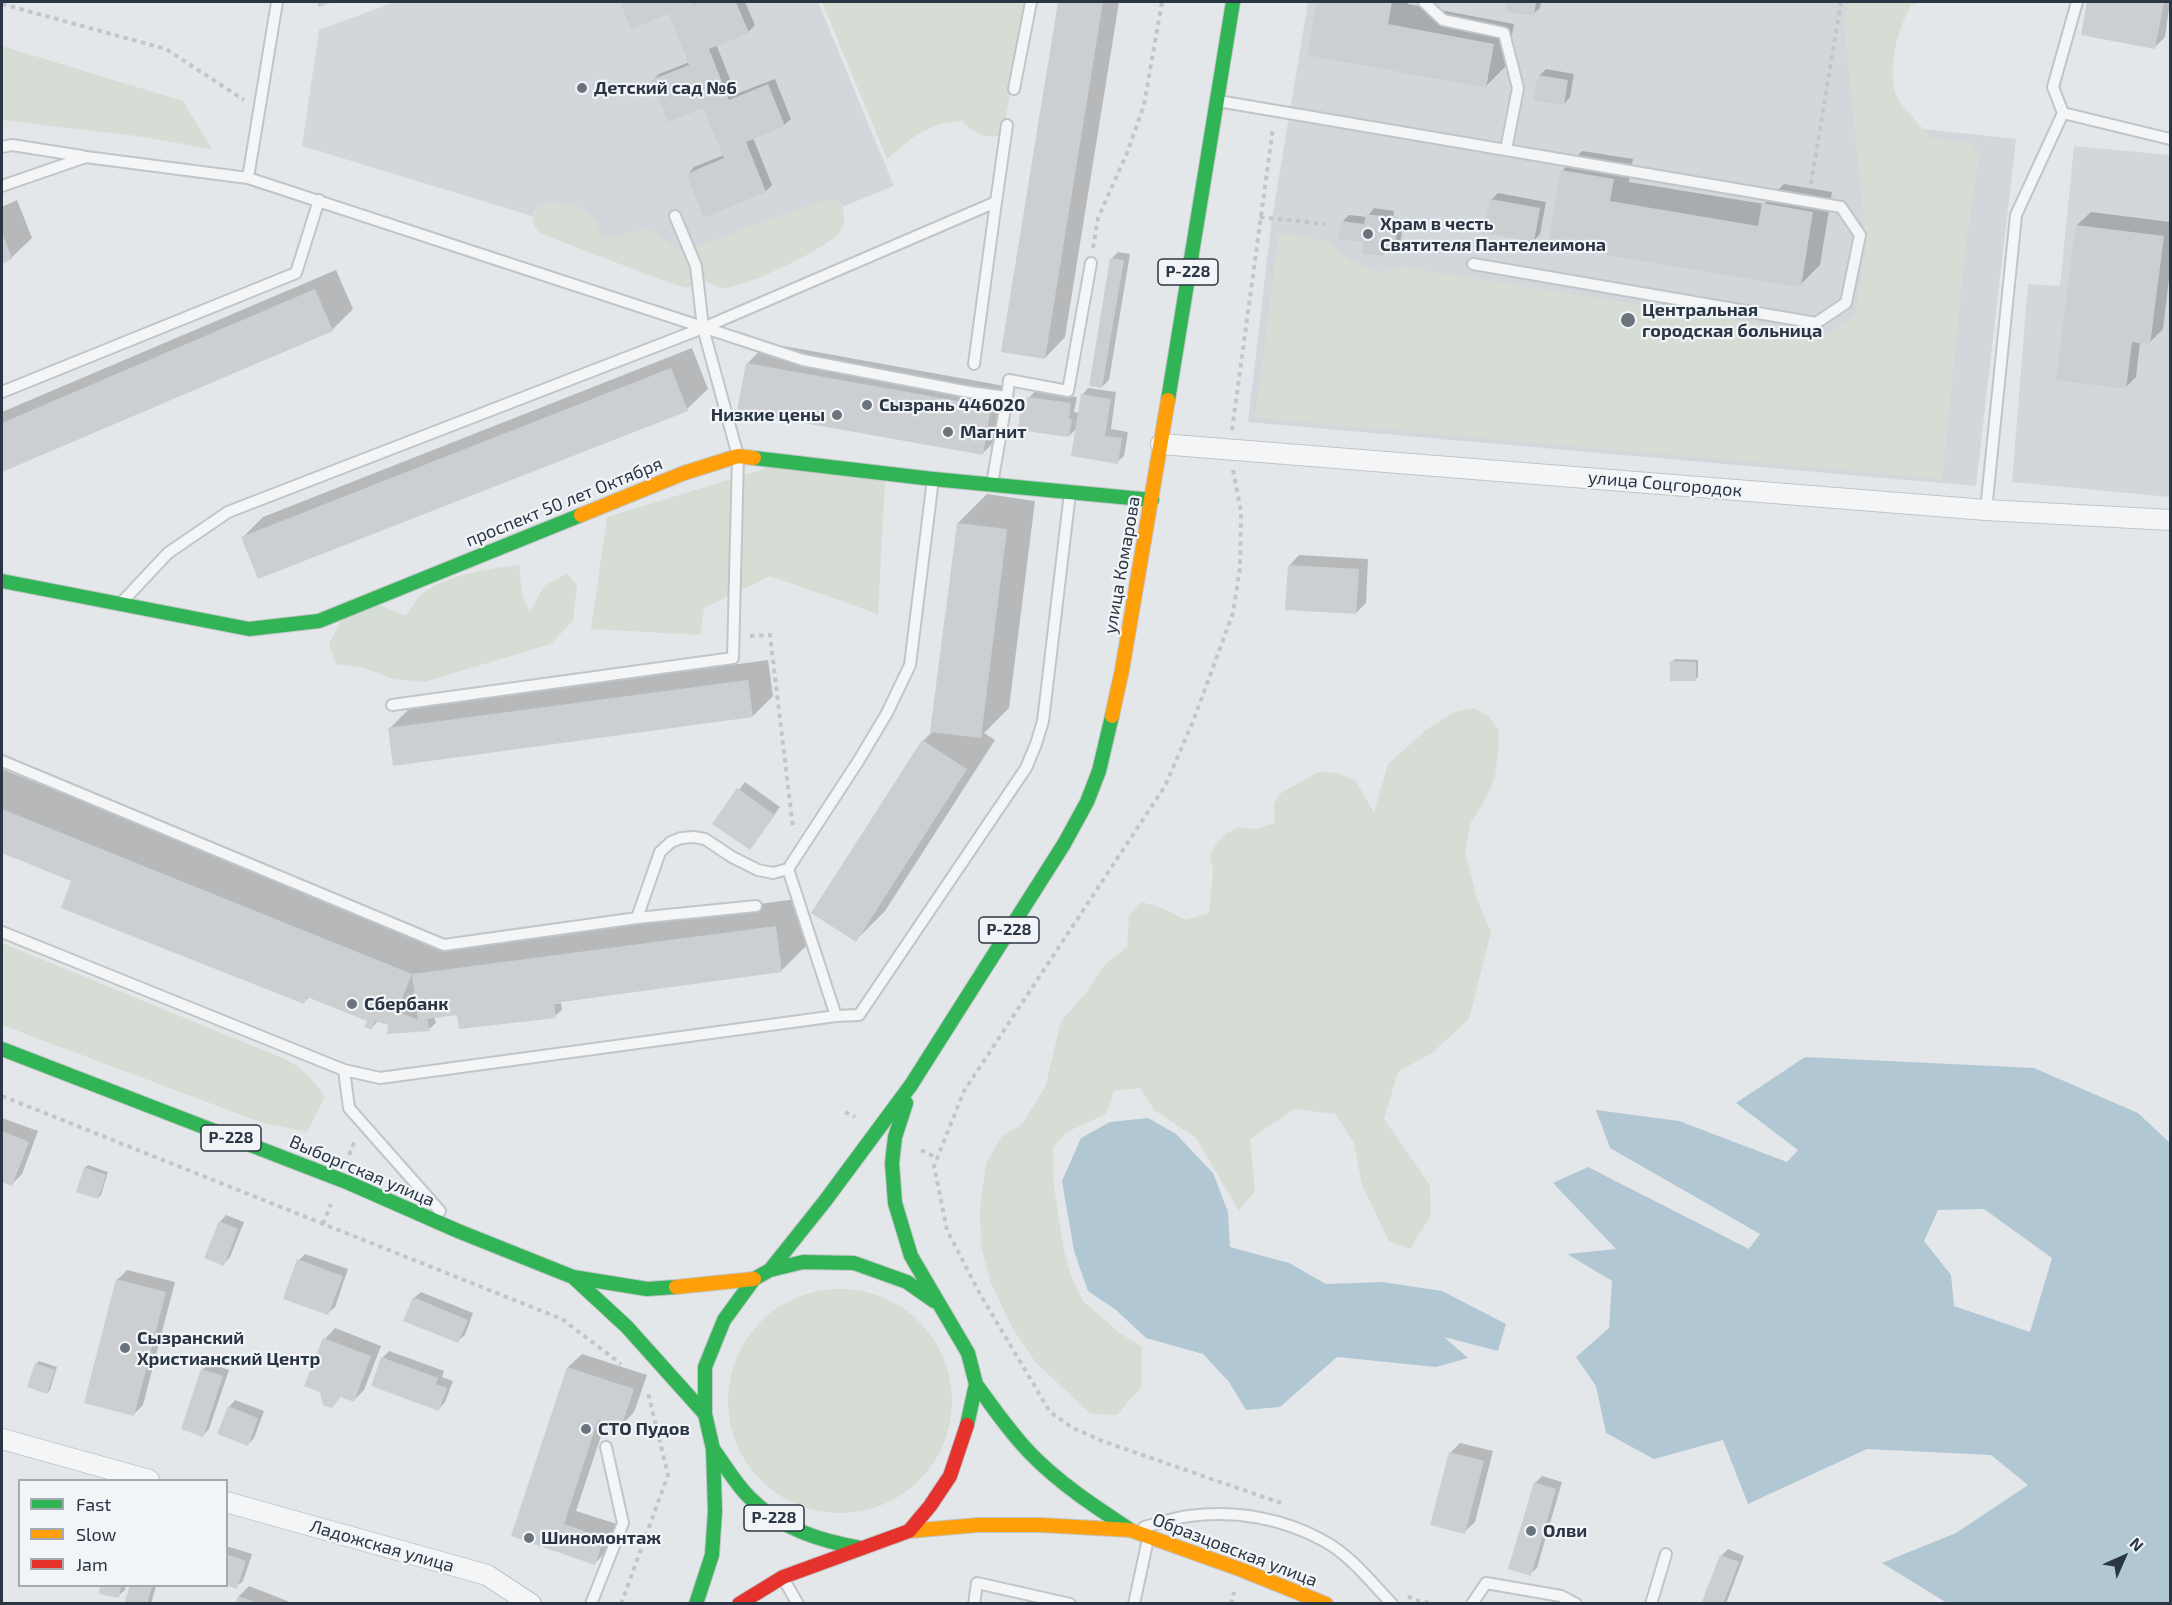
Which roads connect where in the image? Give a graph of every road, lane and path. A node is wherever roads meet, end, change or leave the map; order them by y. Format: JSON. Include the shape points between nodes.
{"nodes":[{"id":1,"x":277,"y":2,"type":"edge"},
{"id":2,"x":1030,"y":2,"type":"edge"},
{"id":3,"x":1162,"y":2,"type":"edge"},
{"id":4,"x":1233,"y":2,"type":"edge"},
{"id":5,"x":1424,"y":2,"type":"edge"},
{"id":6,"x":1841,"y":2,"type":"edge"},
{"id":7,"x":2077,"y":2,"type":"edge"},
{"id":8,"x":2,"y":4,"type":"edge"},
{"id":9,"x":1014,"y":89,"type":"dead end"},
{"id":10,"x":1215,"y":101,"type":"junction"},
{"id":11,"x":259,"y":110,"type":"junction"},
{"id":12,"x":1275,"y":110,"type":"junction"},
{"id":13,"x":2063,"y":113,"type":"junction"},
{"id":14,"x":1007,"y":125,"type":"dead end"},
{"id":15,"x":2170,"y":139,"type":"edge"},
{"id":16,"x":2,"y":147,"type":"edge"},
{"id":17,"x":1506,"y":150,"type":"junction"},
{"id":18,"x":86,"y":157,"type":"junction"},
{"id":19,"x":248,"y":178,"type":"junction"},
{"id":20,"x":2,"y":186,"type":"edge"},
{"id":21,"x":319,"y":200,"type":"junction"},
{"id":22,"x":1808,"y":201,"type":"junction"},
{"id":23,"x":996,"y":202,"type":"junction"},
{"id":24,"x":675,"y":216,"type":"dead end"},
{"id":25,"x":1260,"y":217,"type":"junction"},
{"id":26,"x":1326,"y":224,"type":"dead end"},
{"id":27,"x":1091,"y":263,"type":"joint"},
{"id":28,"x":1473,"y":264,"type":"dead end"},
{"id":29,"x":704,"y":328,"type":"junction"},
{"id":30,"x":974,"y":363,"type":"dead end"},
{"id":31,"x":2,"y":392,"type":"edge"},
{"id":32,"x":1007,"y":397,"type":"junction"},
{"id":33,"x":1161,"y":444,"type":"junction"},
{"id":34,"x":1230,"y":450,"type":"junction"},
{"id":35,"x":738,"y":456,"type":"junction"},
{"id":36,"x":933,"y":479,"type":"junction"},
{"id":37,"x":992,"y":484,"type":"junction"},
{"id":38,"x":1070,"y":492,"type":"junction"},
{"id":39,"x":1152,"y":500,"type":"junction"},
{"id":40,"x":1986,"y":510,"type":"junction"},
{"id":41,"x":2170,"y":520,"type":"edge"},
{"id":42,"x":2,"y":581,"type":"edge"},
{"id":43,"x":120,"y":604,"type":"junction"},
{"id":44,"x":734,"y":636,"type":"junction"},
{"id":45,"x":392,"y":705,"type":"dead end"},
{"id":46,"x":2,"y":761,"type":"edge"},
{"id":47,"x":796,"y":854,"type":"junction"},
{"id":48,"x":788,"y":869,"type":"junction"},
{"id":49,"x":756,"y":906,"type":"dead end"},
{"id":50,"x":637,"y":918,"type":"junction"},
{"id":51,"x":2,"y":932,"type":"edge"},
{"id":52,"x":836,"y":1016,"type":"junction"},
{"id":53,"x":2,"y":1049,"type":"edge"},
{"id":54,"x":344,"y":1070,"type":"junction"},
{"id":55,"x":911,"y":1085,"type":"junction"},
{"id":56,"x":2,"y":1096,"type":"edge"},
{"id":57,"x":458,"y":1231,"type":"junction"},
{"id":58,"x":770,"y":1270,"type":"junction"},
{"id":59,"x":573,"y":1277,"type":"junction"},
{"id":60,"x":754,"y":1279,"type":"junction"},
{"id":61,"x":937,"y":1303,"type":"junction"},
{"id":62,"x":621,"y":1365,"type":"dead end"},
{"id":63,"x":976,"y":1384,"type":"junction"},
{"id":64,"x":647,"y":1387,"type":"dead end"},
{"id":65,"x":705,"y":1414,"type":"junction"},
{"id":66,"x":2,"y":1439,"type":"edge"},
{"id":67,"x":606,"y":1447,"type":"dead end"},
{"id":68,"x":713,"y":1449,"type":"junction"},
{"id":69,"x":145,"y":1479,"type":"edge"},
{"id":70,"x":228,"y":1503,"type":"edge"},
{"id":71,"x":1288,"y":1505,"type":"dead end"},
{"id":72,"x":1131,"y":1530,"type":"junction"},
{"id":73,"x":909,"y":1531,"type":"junction"},
{"id":74,"x":1149,"y":1536,"type":"junction"},
{"id":75,"x":861,"y":1548,"type":"junction"},
{"id":76,"x":1666,"y":1554,"type":"dead end"},
{"id":77,"x":783,"y":1577,"type":"junction"},
{"id":78,"x":1404,"y":1593,"type":"dead end"},
{"id":79,"x":531,"y":1604,"type":"edge"},
{"id":80,"x":591,"y":1604,"type":"edge"},
{"id":81,"x":621,"y":1604,"type":"edge"},
{"id":82,"x":696,"y":1604,"type":"edge"},
{"id":83,"x":739,"y":1604,"type":"edge"},
{"id":84,"x":798,"y":1604,"type":"edge"},
{"id":85,"x":974,"y":1604,"type":"edge"},
{"id":86,"x":1070,"y":1604,"type":"edge"},
{"id":87,"x":1134,"y":1604,"type":"edge"},
{"id":88,"x":1326,"y":1604,"type":"edge"},
{"id":89,"x":1392,"y":1604,"type":"edge"},
{"id":90,"x":1435,"y":1604,"type":"edge"},
{"id":91,"x":1472,"y":1604,"type":"edge"},
{"id":92,"x":1576,"y":1604,"type":"edge"},
{"id":93,"x":1651,"y":1604,"type":"edge"}],
"edges":[{"from":1,"to":11,"type":"lane"},
{"from":2,"to":9,"type":"lane"},
{"from":3,"to":27,"type":"path","via":[[1144,105],[1098,218]]},
{"from":4,"to":10,"type":"main road","name":"улица Комарова","number":"Р-228"},
{"from":5,"to":17,"type":"lane","via":[[1443,20],[1504,33],[1518,88]]},
{"from":6,"to":22,"type":"path"},
{"from":7,"to":13,"type":"lane","via":[[2053,87]]},
{"from":8,"to":11,"type":"path","via":[[166,49]]},
{"from":10,"to":12,"type":"lane"},
{"from":10,"to":33,"type":"main road","name":"улица Комарова","number":"Р-228"},
{"from":11,"to":19,"type":"lane"},
{"from":12,"to":17,"type":"lane"},
{"from":12,"to":25,"type":"path"},
{"from":13,"to":15,"type":"lane"},
{"from":13,"to":40,"type":"lane","via":[[2016,214]]},
{"from":14,"to":23,"type":"lane"},
{"from":16,"to":18,"type":"lane","via":[[12,145]]},
{"from":17,"to":22,"type":"lane"},
{"from":18,"to":19,"type":"lane"},
{"from":18,"to":20,"type":"lane"},
{"from":19,"to":21,"type":"lane"},
{"from":21,"to":29,"type":"lane"},
{"from":21,"to":31,"type":"lane","via":[[296,273]]},
{"from":22,"to":28,"type":"lane","via":[[1841,207],[1860,235],[1846,303],[1816,323]]},
{"from":23,"to":29,"type":"lane"},
{"from":23,"to":30,"type":"lane"},
{"from":24,"to":29,"type":"lane","via":[[696,266]]},
{"from":25,"to":26,"type":"path"},
{"from":25,"to":34,"type":"path"},
{"from":27,"to":32,"type":"lane","via":[[1068,391],[1009,380]]},
{"from":29,"to":32,"type":"lane","via":[[803,360]]},
{"from":29,"to":35,"type":"lane"},
{"from":29,"to":43,"type":"lane","via":[[228,512],[168,553]]},
{"from":32,"to":37,"type":"lane"},
{"from":33,"to":34,"type":"street","name":"улица Соцгородок"},
{"from":33,"to":39,"type":"main road","name":"улица Комарова","number":"Р-228"},
{"from":34,"to":40,"type":"street","name":"улица Соцгородок"},
{"from":34,"to":71,"type":"path","via":[[1241,511],[1240,568],[1233,613],[1194,719],[1165,786],[964,1091],[934,1166],[946,1230],[1050,1412],[1102,1441]]},
{"from":35,"to":36,"type":"main road","name":"проспект 50 лет Октября"},
{"from":35,"to":43,"type":"main road","name":"проспект 50 лет Октября","via":[[684,473],[319,621],[249,629]]},
{"from":35,"to":44,"type":"lane"},
{"from":36,"to":37,"type":"main road","name":"проспект 50 лет Октября"},
{"from":36,"to":47,"type":"lane","via":[[910,665],[859,760]]},
{"from":37,"to":38,"type":"main road","name":"проспект 50 лет Октября"},
{"from":38,"to":39,"type":"main road","name":"проспект 50 лет Октября"},
{"from":38,"to":52,"type":"lane","via":[[1043,721],[1026,768],[859,1015]]},
{"from":39,"to":55,"type":"main road","name":"улица Комарова","number":"Р-228","via":[[1108,735],[1087,802]]},
{"from":40,"to":41,"type":"street","name":"улица Соцгородок"},
{"from":42,"to":43,"type":"main road","name":"проспект 50 лет Октября"},
{"from":44,"to":45,"type":"lane","via":[[734,658]]},
{"from":44,"to":47,"type":"path","via":[[770,635]]},
{"from":46,"to":50,"type":"lane","via":[[444,945]]},
{"from":47,"to":48,"type":"lane"},
{"from":48,"to":50,"type":"lane","via":[[773,873],[758,870],[705,839],[681,838],[660,852]]},
{"from":48,"to":52,"type":"lane"},
{"from":49,"to":50,"type":"lane"},
{"from":51,"to":54,"type":"lane"},
{"from":52,"to":54,"type":"lane","via":[[380,1078]]},
{"from":53,"to":57,"type":"main road","name":"Выборгская улица","number":"Р-228","via":[[349,1183]]},
{"from":54,"to":57,"type":"lane","via":[[349,1108]]},
{"from":55,"to":58,"type":"main road","number":"Р-228"},
{"from":55,"to":61,"type":"main road","number":"Р-228","via":[[895,1137],[895,1203],[911,1256]]},
{"from":56,"to":62,"type":"path","via":[[562,1319]]},
{"from":57,"to":59,"type":"main road","name":"Выборгская улица","number":"Р-228"},
{"from":58,"to":60,"type":"main road","number":"Р-228"},
{"from":58,"to":61,"type":"main road","number":"Р-228","via":[[803,1262],[854,1263],[907,1282]]},
{"from":59,"to":60,"type":"main road","number":"Р-228","via":[[647,1289]]},
{"from":59,"to":65,"type":"main road","number":"Р-228","via":[[627,1327]]},
{"from":60,"to":65,"type":"main road","number":"Р-228","via":[[724,1320],[705,1367]]},
{"from":61,"to":63,"type":"main road","number":"Р-228","via":[[968,1353]]},
{"from":63,"to":72,"type":"main road","via":[[1039,1463],[1080,1497]]},
{"from":63,"to":73,"type":"main road","number":"Р-228","via":[[965,1435],[950,1476]]},
{"from":64,"to":81,"type":"path","via":[[668,1475]]},
{"from":65,"to":68,"type":"main road","number":"Р-228"},
{"from":66,"to":69,"type":"street"},
{"from":67,"to":80,"type":"lane","via":[[623,1524]]},
{"from":68,"to":75,"type":"main road","number":"Р-228","via":[[737,1485],[763,1511],[799,1533]]},
{"from":68,"to":82,"type":"main road","number":"Р-228","via":[[712,1555]]},
{"from":70,"to":79,"type":"street","name":"Ладожская улица","via":[[487,1575]]},
{"from":72,"to":73,"type":"main road","via":[[978,1525]]},
{"from":72,"to":74,"type":"main road","name":"Образцовская улица"},
{"from":72,"to":89,"type":"lane","via":[[1188,1516],[1236,1513],[1284,1524],[1325,1541]]},
{"from":73,"to":75,"type":"main road","number":"Р-228"},
{"from":74,"to":87,"type":"lane"},
{"from":74,"to":88,"type":"main road","name":"Образцовская улица"},
{"from":75,"to":77,"type":"main road","number":"Р-228"},
{"from":76,"to":93,"type":"lane"},
{"from":77,"to":83,"type":"main road","number":"Р-228"},
{"from":77,"to":84,"type":"lane"},
{"from":78,"to":90,"type":"path","via":[[1414,1600]]},
{"from":85,"to":86,"type":"lane","via":[[977,1583]]},
{"from":91,"to":92,"type":"lane","via":[[1486,1583],[1561,1596]]}]}
